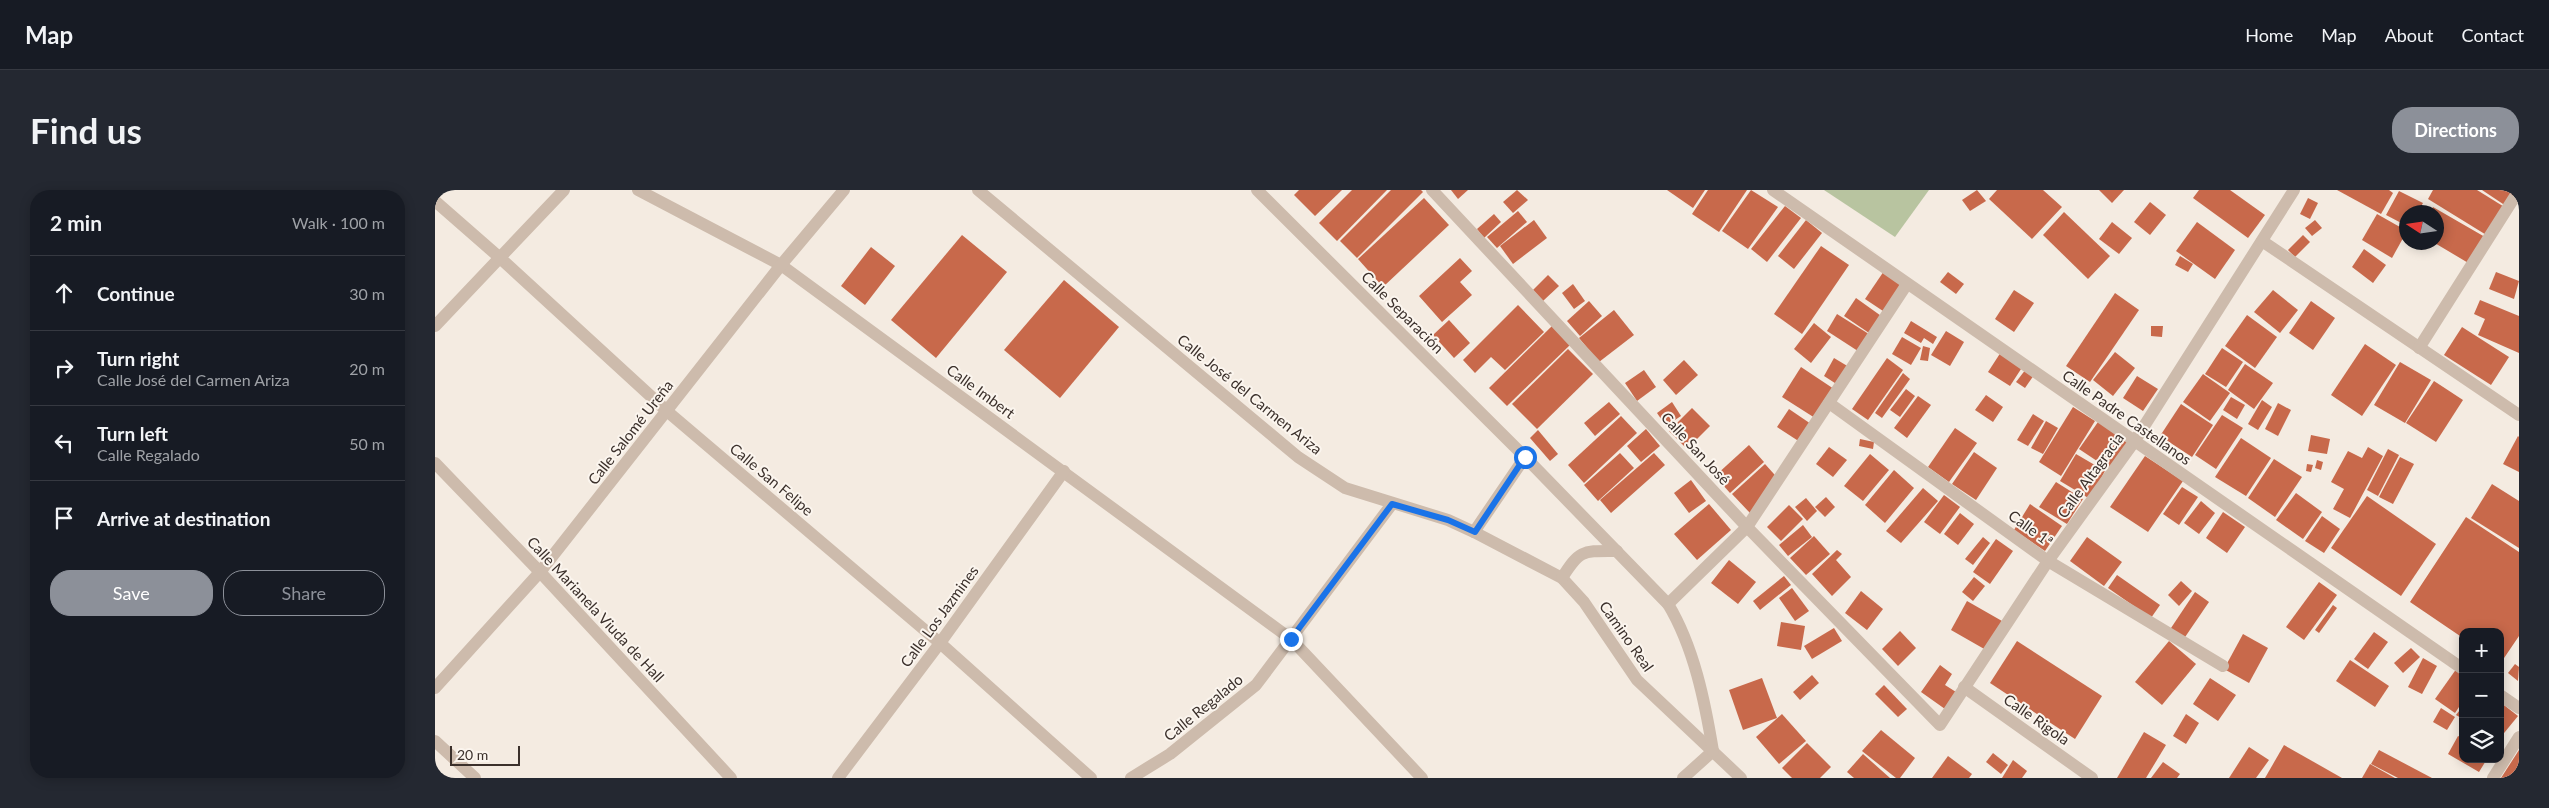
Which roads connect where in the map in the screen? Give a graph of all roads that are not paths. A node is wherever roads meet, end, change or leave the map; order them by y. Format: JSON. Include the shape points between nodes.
{"nodes":[{"id":1,"x":564,"y":190,"type":"edge"},
{"id":2,"x":638,"y":190,"type":"edge"},
{"id":3,"x":844,"y":190,"type":"edge"},
{"id":4,"x":979,"y":190,"type":"edge"},
{"id":5,"x":1257,"y":190,"type":"edge"},
{"id":6,"x":1432,"y":190,"type":"edge"},
{"id":7,"x":1773,"y":190,"type":"edge"},
{"id":8,"x":2294,"y":190,"type":"edge"},
{"id":9,"x":2519,"y":190,"type":"edge"},
{"id":10,"x":435,"y":201,"type":"edge"},
{"id":11,"x":2262,"y":241,"type":"junction"},
{"id":12,"x":499,"y":257,"type":"junction"},
{"id":13,"x":781,"y":265,"type":"junction"},
{"id":14,"x":1907,"y":284,"type":"junction"},
{"id":15,"x":435,"y":326,"type":"edge"},
{"id":16,"x":2419,"y":348,"type":"junction"},
{"id":17,"x":1829,"y":403,"type":"junction"},
{"id":18,"x":667,"y":412,"type":"junction"},
{"id":19,"x":2519,"y":415,"type":"edge"},
{"id":20,"x":2134,"y":442,"type":"junction"},
{"id":21,"x":1525,"y":457,"type":"junction"},
{"id":22,"x":435,"y":463,"type":"edge"},
{"id":23,"x":1064,"y":471,"type":"junction"},
{"id":24,"x":1392,"y":504,"type":"junction"},
{"id":25,"x":1747,"y":527,"type":"junction"},
{"id":26,"x":1475,"y":532,"type":"junction"},
{"id":27,"x":1617,"y":551,"type":"junction"},
{"id":28,"x":2048,"y":561,"type":"junction"},
{"id":29,"x":540,"y":572,"type":"junction"},
{"id":30,"x":1562,"y":578,"type":"junction"},
{"id":31,"x":1668,"y":604,"type":"junction"},
{"id":32,"x":1291,"y":639,"type":"junction"},
{"id":33,"x":940,"y":643,"type":"junction"},
{"id":34,"x":2223,"y":666,"type":"dead end"},
{"id":35,"x":2459,"y":667,"type":"edge"},
{"id":36,"x":1964,"y":687,"type":"junction"},
{"id":37,"x":435,"y":688,"type":"edge"},
{"id":38,"x":2504,"y":699,"type":"edge"},
{"id":39,"x":2519,"y":708,"type":"edge"},
{"id":40,"x":1940,"y":725,"type":"joint"},
{"id":41,"x":2519,"y":737,"type":"edge"},
{"id":42,"x":435,"y":741,"type":"edge"},
{"id":43,"x":1713,"y":751,"type":"junction"},
{"id":44,"x":475,"y":778,"type":"edge"},
{"id":45,"x":731,"y":778,"type":"edge"},
{"id":46,"x":838,"y":778,"type":"edge"},
{"id":47,"x":1091,"y":778,"type":"edge"},
{"id":48,"x":1131,"y":778,"type":"edge"},
{"id":49,"x":1422,"y":778,"type":"edge"},
{"id":50,"x":1683,"y":778,"type":"edge"},
{"id":51,"x":1741,"y":778,"type":"edge"},
{"id":52,"x":2092,"y":778,"type":"edge"},
{"id":53,"x":2493,"y":778,"type":"edge"}],
"edges":[{"from":1,"to":12,"type":"street"},
{"from":2,"to":13,"type":"street","name":"Calle Imbert"},
{"from":3,"to":13,"type":"street","name":"Calle Salomé Ureña"},
{"from":4,"to":24,"type":"street","name":"Calle José del Carmen Ariza","via":[[1298,457],[1345,488]]},
{"from":5,"to":21,"type":"street","name":"Calle Separación"},
{"from":6,"to":25,"type":"street","name":"Calle San José"},
{"from":7,"to":14,"type":"street","name":"Calle Padre Castellanos"},
{"from":8,"to":11,"type":"street","name":"Calle Altagracia"},
{"from":9,"to":16,"type":"street"},
{"from":10,"to":12,"type":"street","name":"Calle San Felipe"},
{"from":11,"to":16,"type":"street"},
{"from":11,"to":20,"type":"street","name":"Calle Altagracia"},
{"from":12,"to":15,"type":"street"},
{"from":12,"to":18,"type":"street","name":"Calle San Felipe"},
{"from":13,"to":18,"type":"street","name":"Calle Salomé Ureña"},
{"from":13,"to":23,"type":"street","name":"Calle Imbert"},
{"from":14,"to":17,"type":"street"},
{"from":14,"to":20,"type":"street","name":"Calle Padre Castellanos"},
{"from":16,"to":19,"type":"street"},
{"from":17,"to":25,"type":"street"},
{"from":17,"to":28,"type":"street","name":"Calle 1ª"},
{"from":18,"to":29,"type":"street","name":"Calle Salomé Ureña"},
{"from":18,"to":33,"type":"street","name":"Calle San Felipe"},
{"from":20,"to":28,"type":"street","name":"Calle Altagracia"},
{"from":20,"to":35,"type":"street","name":"Calle Padre Castellanos"},
{"from":21,"to":26,"type":"street"},
{"from":21,"to":27,"type":"street","name":"Calle Separación"},
{"from":22,"to":29,"type":"street","name":"Calle Marianela Viuda de Hall"},
{"from":23,"to":32,"type":"street","name":"Calle Imbert"},
{"from":23,"to":33,"type":"street","name":"Calle Los Jazmines"},
{"from":24,"to":26,"type":"street","name":"Calle José del Carmen Ariza","via":[[1448,520]]},
{"from":24,"to":32,"type":"street","name":"Calle Regalado"},
{"from":25,"to":31,"type":"street"},
{"from":25,"to":40,"type":"street","name":"Calle San José"},
{"from":26,"to":30,"type":"street","name":"Calle José del Carmen Ariza"},
{"from":27,"to":30,"type":"street","via":[[1582,553],[1573,560]]},
{"from":27,"to":31,"type":"street","name":"Calle Separación"},
{"from":28,"to":34,"type":"street","name":"Calle 1ª"},
{"from":28,"to":36,"type":"street","name":"Calle Altagracia"},
{"from":29,"to":37,"type":"street","name":"Calle Salomé Ureña"},
{"from":29,"to":45,"type":"street","name":"Calle Marianela Viuda de Hall"},
{"from":30,"to":43,"type":"street","name":"Camino Real","via":[[1584,602],[1637,680]]},
{"from":31,"to":43,"type":"street","name":"Calle Separación","via":[[1680,624],[1706,707]]},
{"from":32,"to":48,"type":"street","name":"Calle Regalado","via":[[1256,685],[1170,754]]},
{"from":32,"to":49,"type":"street","name":"Calle Imbert"},
{"from":33,"to":46,"type":"street","name":"Calle Los Jazmines"},
{"from":33,"to":47,"type":"street","name":"Calle San Felipe"},
{"from":36,"to":40,"type":"street","name":"Calle Altagracia"},
{"from":36,"to":52,"type":"street","name":"Calle Rigola"},
{"from":38,"to":39,"type":"street"},
{"from":41,"to":53,"type":"street"},
{"from":42,"to":44,"type":"street"},
{"from":43,"to":50,"type":"street"},
{"from":43,"to":51,"type":"street","name":"Camino Real"}]}
